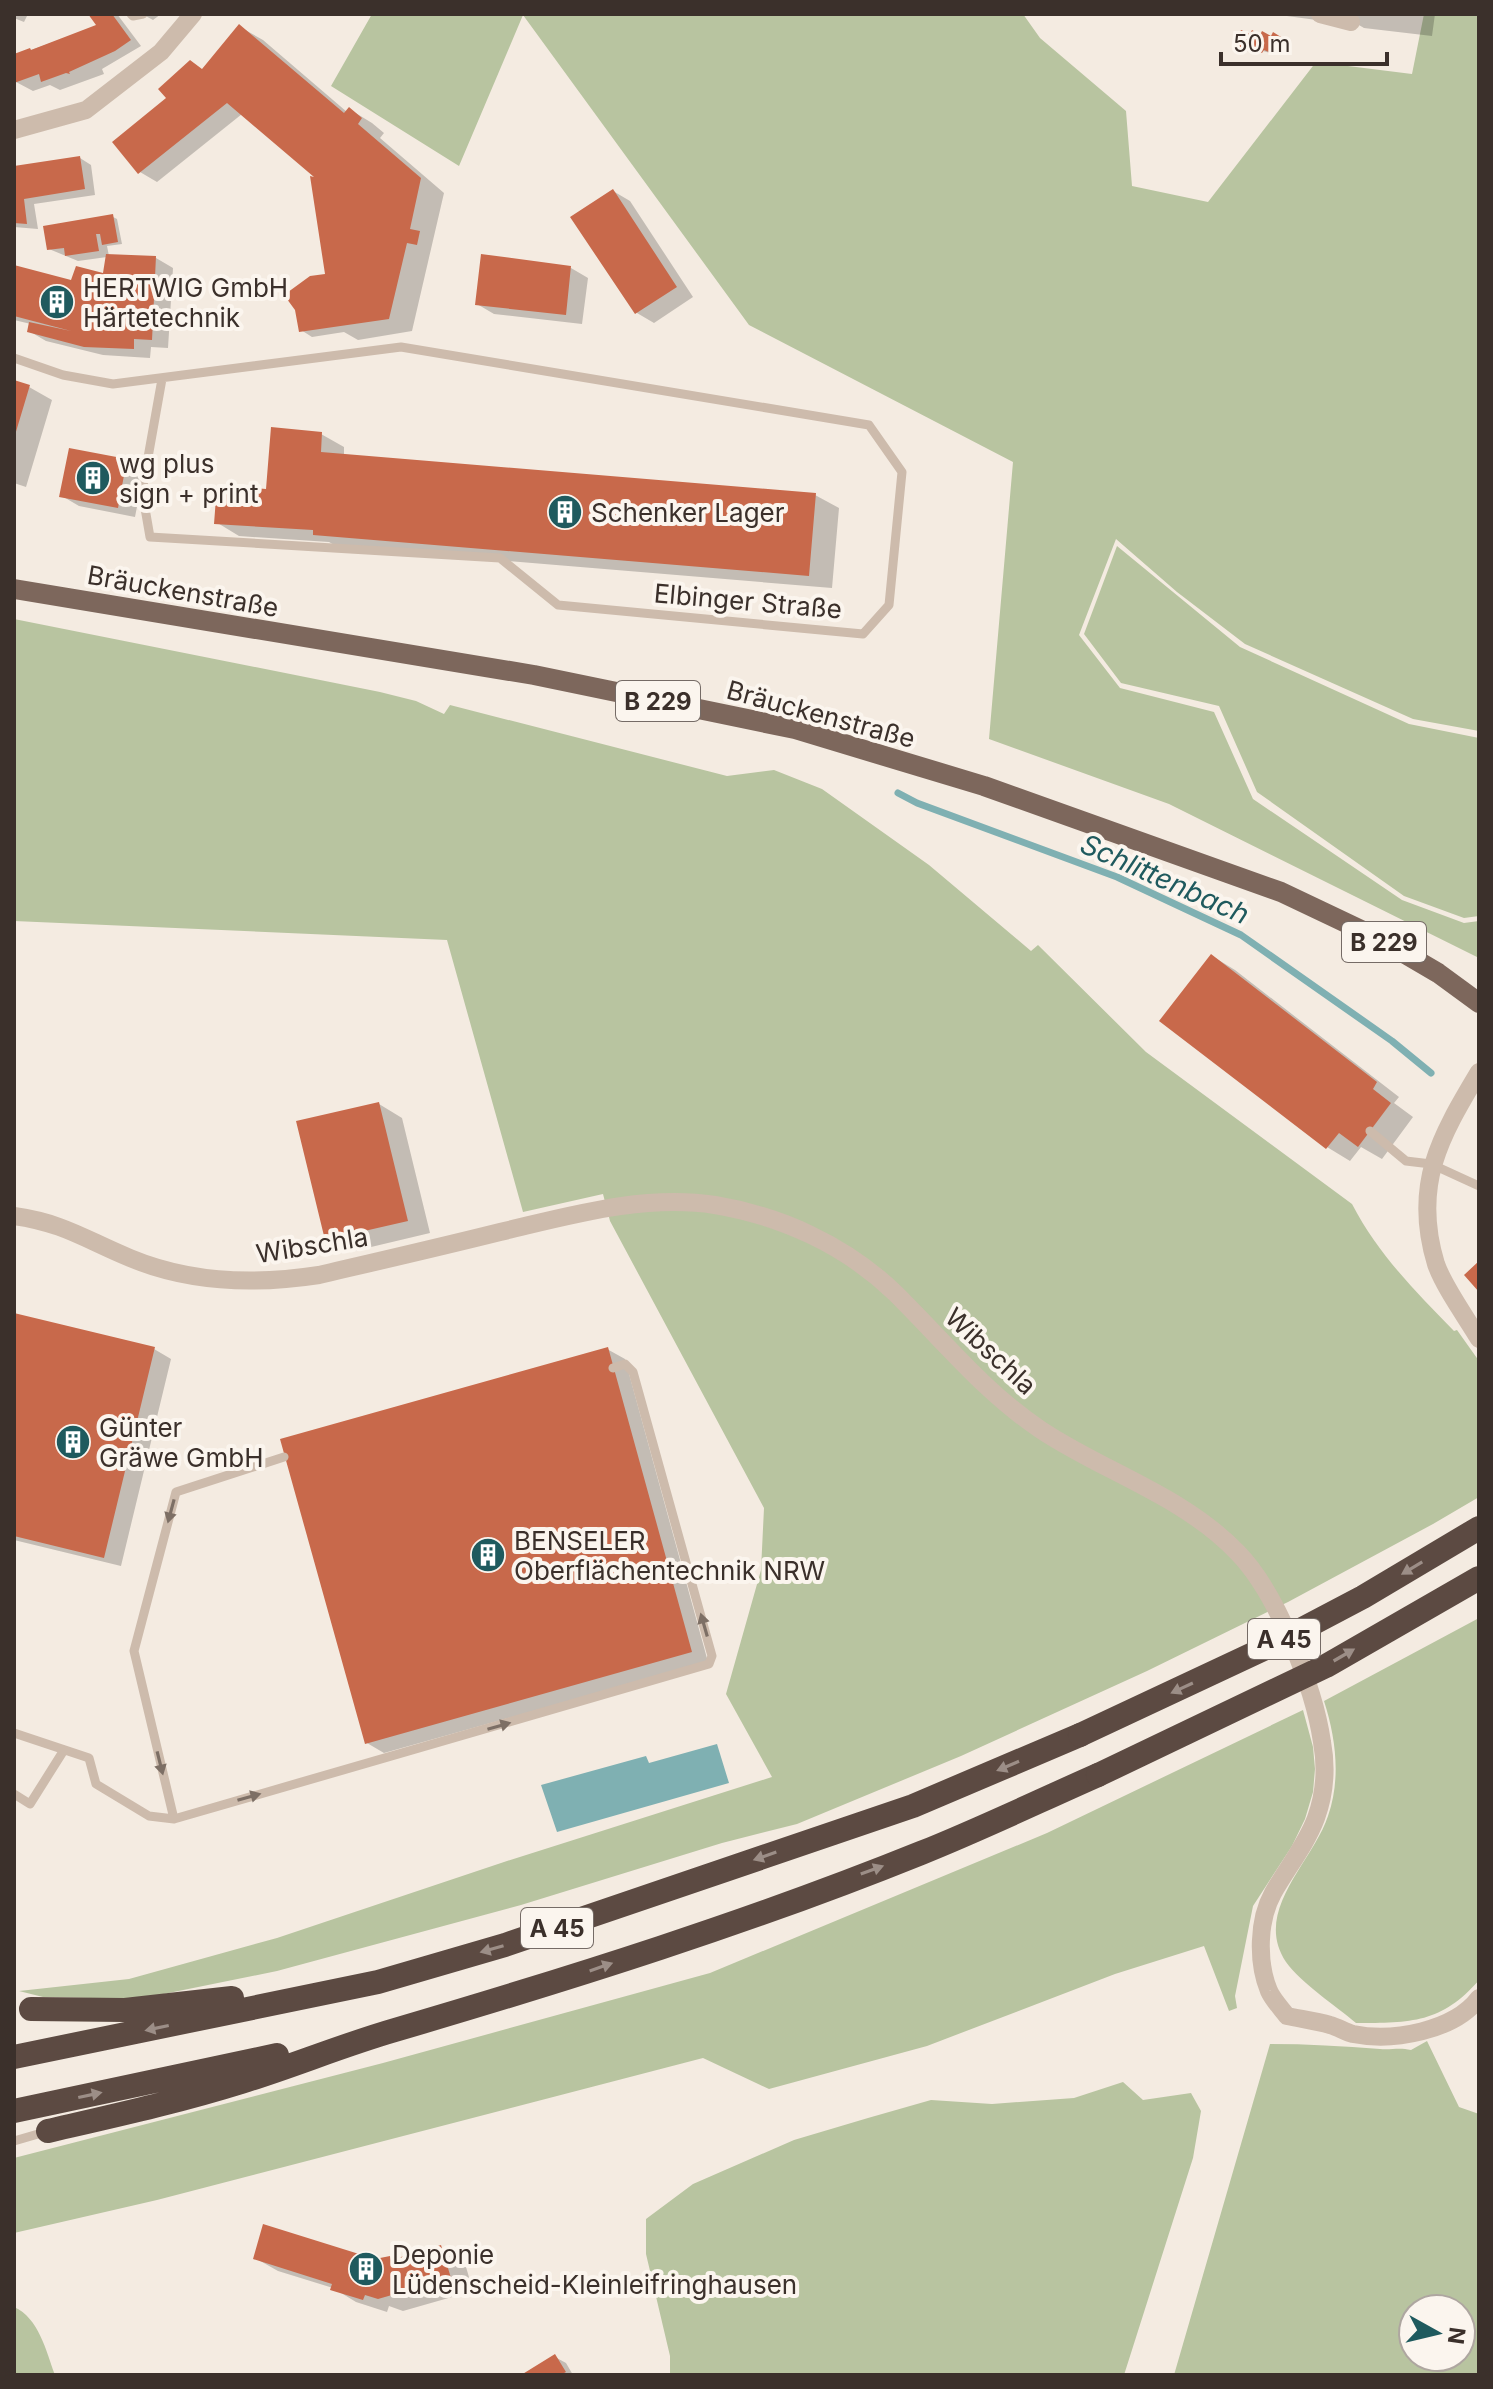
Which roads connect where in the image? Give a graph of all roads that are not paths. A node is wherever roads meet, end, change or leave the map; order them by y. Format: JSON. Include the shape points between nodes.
{"nodes":[{"id":1,"x":131,"y":14,"type":"edge"},
{"id":2,"x":143,"y":14,"type":"edge"},
{"id":3,"x":193,"y":14,"type":"edge"},
{"id":4,"x":1320,"y":14,"type":"edge"},
{"id":5,"x":1351,"y":22,"type":"dead end"},
{"id":6,"x":14,"y":130,"type":"edge"},
{"id":7,"x":14,"y":358,"type":"edge"},
{"id":8,"x":162,"y":379,"type":"junction"},
{"id":9,"x":14,"y":589,"type":"edge"},
{"id":10,"x":1479,"y":1003,"type":"edge"},
{"id":11,"x":1479,"y":1072,"type":"edge"},
{"id":12,"x":1370,"y":1131,"type":"dead end"},
{"id":13,"x":1431,"y":1164,"type":"junction"},
{"id":14,"x":1479,"y":1186,"type":"edge"},
{"id":15,"x":14,"y":1216,"type":"edge"},
{"id":16,"x":1479,"y":1339,"type":"edge"},
{"id":17,"x":613,"y":1368,"type":"dead end"},
{"id":18,"x":284,"y":1457,"type":"dead end"},
{"id":19,"x":1479,"y":1528,"type":"edge"},
{"id":20,"x":1479,"y":1578,"type":"edge"},
{"id":21,"x":14,"y":1733,"type":"edge"},
{"id":22,"x":64,"y":1750,"type":"junction"},
{"id":23,"x":14,"y":1794,"type":"edge"},
{"id":24,"x":174,"y":1819,"type":"junction"},
{"id":25,"x":378,"y":1982,"type":"junction"},
{"id":26,"x":1479,"y":1998,"type":"edge"},
{"id":27,"x":27,"y":2010,"type":"dead end"},
{"id":28,"x":393,"y":2031,"type":"junction"},
{"id":29,"x":14,"y":2057,"type":"edge"},
{"id":30,"x":14,"y":2111,"type":"edge"},
{"id":31,"x":48,"y":2131,"type":"joint"},
{"id":32,"x":14,"y":2141,"type":"edge"}],
"edges":[{"from":1,"to":2,"type":"lane"},
{"from":3,"to":6,"type":"street","via":[[161,52],[86,110]]},
{"from":4,"to":5,"type":"street"},
{"from":7,"to":8,"type":"lane","name":"Elbinger Straße","via":[[113,384]]},
{"from":8,"to":8,"type":"lane","name":"Elbinger Straße","via":[[401,347],[869,425],[902,472],[889,605],[863,634],[558,605],[500,558],[150,537],[142,491]]},
{"from":9,"to":10,"type":"main road","name":"Bräuckenstraße","number":"B 229","via":[[534,675],[795,729],[984,786],[1281,892],[1380,939]]},
{"from":11,"to":13,"type":"street"},
{"from":12,"to":13,"type":"lane","via":[[1406,1161]]},
{"from":13,"to":14,"type":"lane"},
{"from":13,"to":16,"type":"street","via":[[1429,1230],[1437,1266]]},
{"from":15,"to":26,"type":"street","name":"Wibschla","via":[[66,1227],[131,1259],[173,1272],[249,1282],[319,1275],[583,1213],[648,1203],[713,1205],[814,1236],[892,1290],[949,1352],[1013,1409],[1088,1459],[1200,1520],[1236,1551],[1260,1582],[1314,1705],[1326,1782],[1315,1820],[1264,1918],[1268,1987],[1287,2016],[1351,2034],[1381,2036],[1437,2027]]},
{"from":24,"to":17,"type":"lane","one_way":true,"via":[[709,1664],[712,1656],[633,1372],[625,1364]]},
{"from":18,"to":24,"type":"lane","one_way":true,"via":[[176,1492],[134,1651]]},
{"from":19,"to":25,"type":"highway","number":"A 45","one_way":true,"bridge":true,"via":[[1272,1645],[913,1806],[533,1936]]},
{"from":28,"to":20,"type":"highway","number":"A 45","one_way":true,"bridge":true,"via":[[484,2006],[921,1853],[1326,1666]]},
{"from":21,"to":22,"type":"lane"},
{"from":22,"to":23,"type":"lane","via":[[30,1804]]},
{"from":22,"to":24,"type":"lane","via":[[89,1758],[96,1784],[149,1816]]},
{"from":25,"to":27,"type":"highway","via":[[125,2010]]},
{"from":25,"to":29,"type":"highway","number":"A 45","one_way":true},
{"from":30,"to":28,"type":"highway","number":"A 45","one_way":true},
{"from":28,"to":31,"type":"highway","via":[[227,2086]]},
{"from":31,"to":32,"type":"lane"}]}
